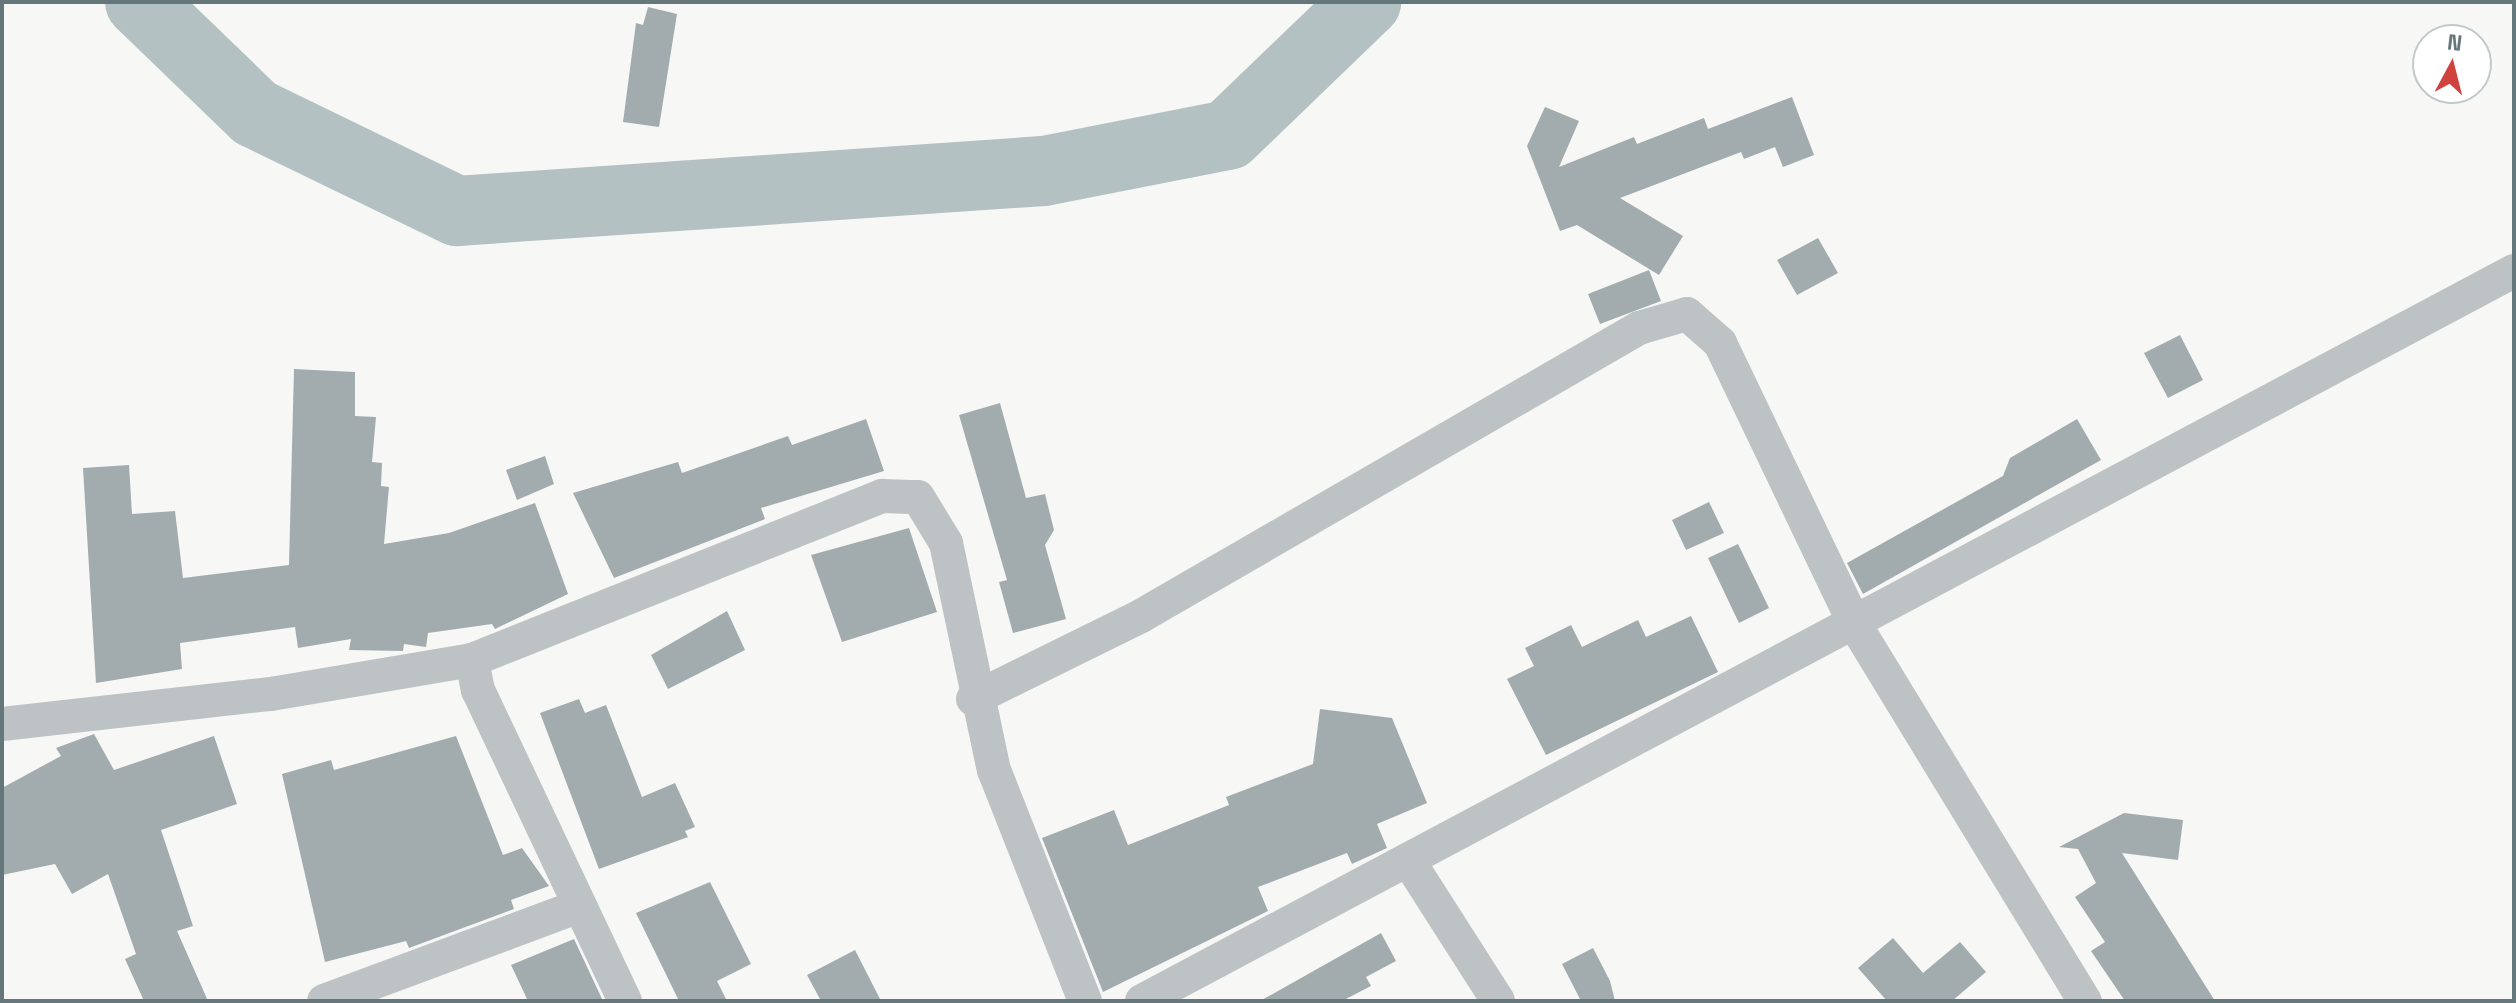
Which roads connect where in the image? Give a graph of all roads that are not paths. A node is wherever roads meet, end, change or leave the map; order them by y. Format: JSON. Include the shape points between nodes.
{"nodes":[{"id":1,"x":2514,"y":271,"type":"edge"},
{"id":2,"x":1854,"y":623,"type":"junction"},
{"id":3,"x":472,"y":660,"type":"junction"},
{"id":4,"x":973,"y":699,"type":"junction"},
{"id":5,"x":2,"y":724,"type":"edge"},
{"id":6,"x":1408,"y":860,"type":"junction"},
{"id":7,"x":577,"y":907,"type":"junction"},
{"id":8,"x":324,"y":1001,"type":"edge"},
{"id":9,"x":625,"y":1001,"type":"edge"},
{"id":10,"x":1085,"y":1001,"type":"edge"},
{"id":11,"x":1142,"y":1001,"type":"edge"},
{"id":12,"x":1498,"y":1001,"type":"edge"},
{"id":13,"x":2085,"y":1001,"type":"edge"}],
"edges":[{"from":1,"to":2,"type":"street"},
{"from":2,"to":4,"type":"street","via":[[1720,343],[1703,322],[1669,316],[1141,616]]},
{"from":2,"to":6,"type":"street"},
{"from":2,"to":13,"type":"street"},
{"from":3,"to":4,"type":"street","via":[[882,496],[907,493],[927,502],[946,543]]},
{"from":3,"to":5,"type":"street","via":[[271,694]]},
{"from":3,"to":7,"type":"street","via":[[478,690]]},
{"from":4,"to":10,"type":"street"},
{"from":6,"to":11,"type":"street"},
{"from":6,"to":12,"type":"street"},
{"from":7,"to":8,"type":"street"},
{"from":7,"to":9,"type":"street"}]}
